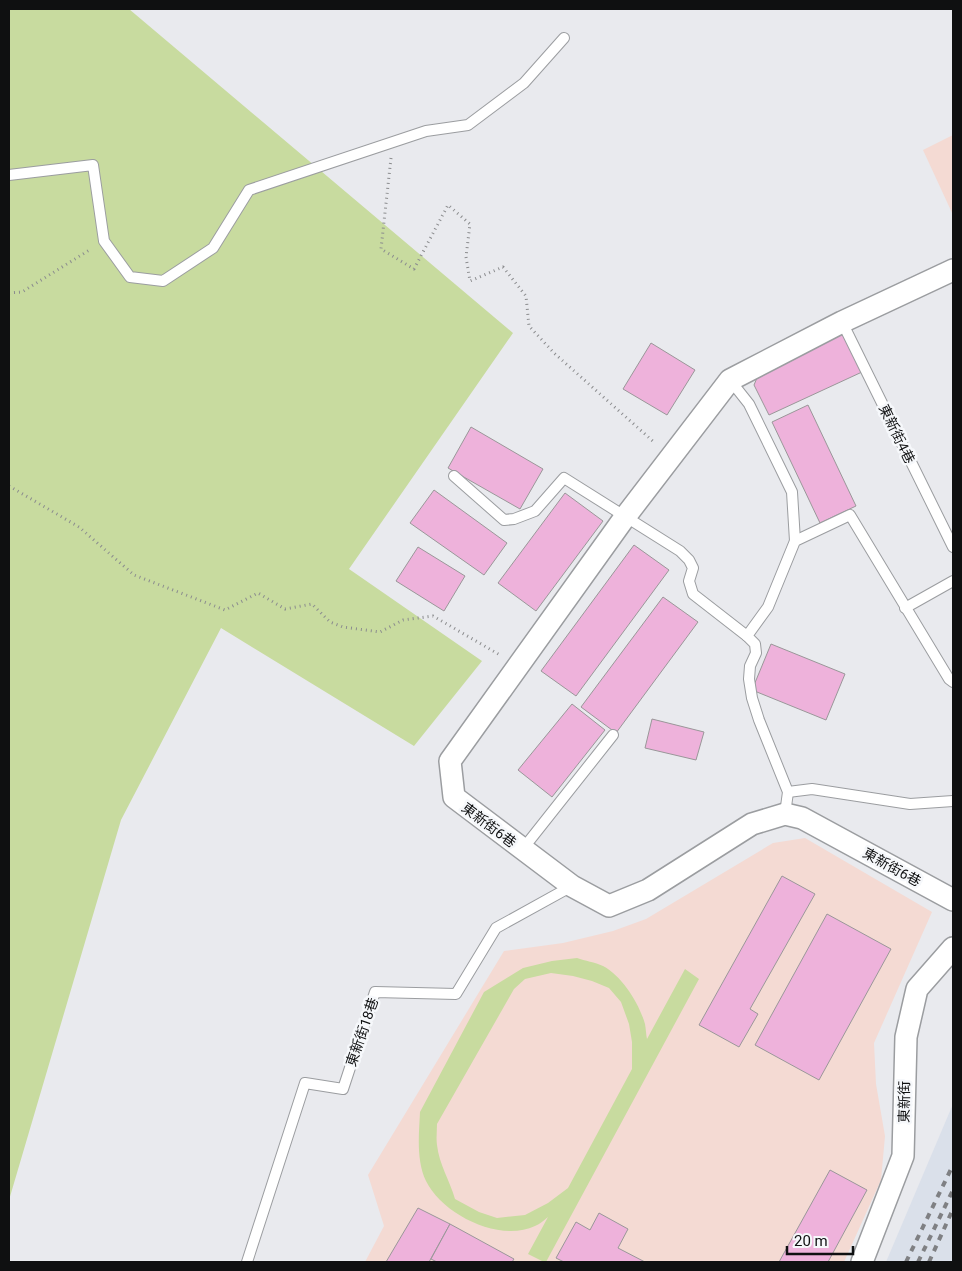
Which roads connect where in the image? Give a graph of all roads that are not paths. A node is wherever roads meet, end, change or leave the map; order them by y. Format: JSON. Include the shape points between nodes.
{"nodes":[{"id":1,"x":564,"y":38,"type":"dead end"},
{"id":2,"x":9,"y":175,"type":"edge"},
{"id":3,"x":953,"y":270,"type":"edge"},
{"id":4,"x":842,"y":322,"type":"junction"},
{"id":5,"x":730,"y":380,"type":"junction"},
{"id":6,"x":454,"y":476,"type":"dead end"},
{"id":7,"x":625,"y":516,"type":"junction"},
{"id":8,"x":795,"y":541,"type":"junction"},
{"id":9,"x":953,"y":546,"type":"edge"},
{"id":10,"x":953,"y":581,"type":"edge"},
{"id":11,"x":905,"y":608,"type":"junction"},
{"id":12,"x":748,"y":636,"type":"junction"},
{"id":13,"x":953,"y":682,"type":"edge"},
{"id":14,"x":613,"y":735,"type":"dead end"},
{"id":15,"x":788,"y":792,"type":"junction"},
{"id":16,"x":953,"y":801,"type":"edge"},
{"id":17,"x":784,"y":814,"type":"junction"},
{"id":18,"x":522,"y":850,"type":"junction"},
{"id":19,"x":572,"y":886,"type":"junction"},
{"id":20,"x":953,"y":900,"type":"edge"},
{"id":21,"x":953,"y":948,"type":"edge"},
{"id":22,"x":247,"y":1262,"type":"edge"},
{"id":23,"x":862,"y":1262,"type":"edge"}],
"edges":[{"from":1,"to":2,"type":"lane","via":[[524,83],[468,125],[426,131],[249,190],[213,248],[163,281],[130,277],[104,241],[93,165]]},
{"from":3,"to":4,"type":"street"},
{"from":4,"to":5,"type":"street"},
{"from":4,"to":9,"type":"lane","name":"東新街4巷"},
{"from":5,"to":7,"type":"street"},
{"from":5,"to":8,"type":"lane","via":[[750,404],[792,492]]},
{"from":6,"to":7,"type":"lane","via":[[504,520],[535,511],[564,478]]},
{"from":7,"to":12,"type":"lane","via":[[680,551],[693,568],[689,581],[693,594]]},
{"from":7,"to":18,"type":"street","name":"東新街6巷","via":[[450,761],[454,797]]},
{"from":8,"to":11,"type":"lane","via":[[850,515]]},
{"from":8,"to":12,"type":"lane","via":[[768,607]]},
{"from":10,"to":11,"type":"lane"},
{"from":11,"to":13,"type":"lane"},
{"from":12,"to":15,"type":"lane","via":[[755,644],[756,652],[750,666],[752,698]]},
{"from":14,"to":18,"type":"lane"},
{"from":15,"to":16,"type":"lane","via":[[812,789],[910,804]]},
{"from":15,"to":17,"type":"lane"},
{"from":17,"to":19,"type":"street","name":"東新街6巷","via":[[752,824],[648,890],[609,906]]},
{"from":17,"to":20,"type":"street","name":"東新街6巷","via":[[802,818]]},
{"from":18,"to":19,"type":"street","name":"東新街6巷"},
{"from":19,"to":22,"type":"lane","name":"東新街18巷","via":[[496,928],[456,994],[375,992],[343,1089],[305,1083]]},
{"from":21,"to":23,"type":"street","name":"東新街","via":[[918,989],[906,1037],[904,1156]]}]}
